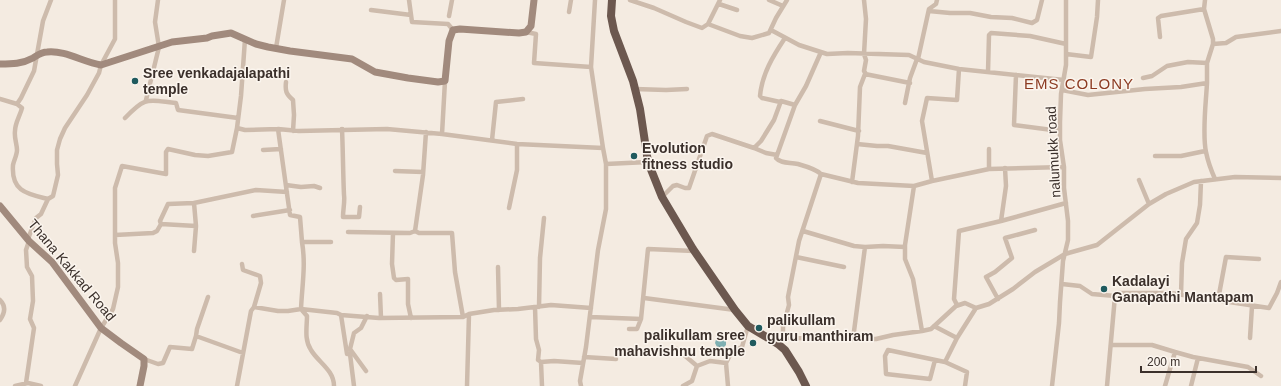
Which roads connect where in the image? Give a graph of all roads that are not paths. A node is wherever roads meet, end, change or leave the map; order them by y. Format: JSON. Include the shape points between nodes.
{"nodes":[{"id":1,"x":51,"y":0,"type":"edge"},
{"id":2,"x":115,"y":0,"type":"edge"},
{"id":3,"x":158,"y":0,"type":"edge"},
{"id":4,"x":284,"y":0,"type":"edge"},
{"id":5,"x":409,"y":0,"type":"edge"},
{"id":6,"x":452,"y":0,"type":"edge"},
{"id":7,"x":534,"y":0,"type":"edge"},
{"id":8,"x":571,"y":0,"type":"edge"},
{"id":9,"x":594,"y":0,"type":"edge"},
{"id":10,"x":608,"y":0,"type":"edge"},
{"id":11,"x":612,"y":0,"type":"edge"},
{"id":12,"x":630,"y":0,"type":"edge"},
{"id":13,"x":769,"y":0,"type":"edge"},
{"id":14,"x":787,"y":0,"type":"edge"},
{"id":15,"x":864,"y":0,"type":"edge"},
{"id":16,"x":937,"y":0,"type":"edge"},
{"id":17,"x":1042,"y":0,"type":"edge"},
{"id":18,"x":1066,"y":0,"type":"edge"},
{"id":19,"x":1098,"y":0,"type":"edge"},
{"id":20,"x":1205,"y":0,"type":"edge"},
{"id":21,"x":719,"y":2,"type":"edge"},
{"id":22,"x":783,"y":6,"type":"junction"},
{"id":23,"x":1204,"y":9,"type":"junction"},
{"id":24,"x":371,"y":10,"type":"dead end"},
{"id":25,"x":737,"y":10,"type":"dead end"},
{"id":26,"x":929,"y":10,"type":"junction"},
{"id":27,"x":569,"y":12,"type":"dead end"},
{"id":28,"x":411,"y":15,"type":"junction"},
{"id":29,"x":449,"y":16,"type":"dead end"},
{"id":30,"x":708,"y":24,"type":"junction"},
{"id":31,"x":453,"y":30,"type":"junction"},
{"id":32,"x":771,"y":30,"type":"junction"},
{"id":33,"x":1281,"y":31,"type":"edge"},
{"id":34,"x":526,"y":32,"type":"junction"},
{"id":35,"x":1160,"y":37,"type":"dead end"},
{"id":36,"x":785,"y":38,"type":"junction"},
{"id":37,"x":245,"y":39,"type":"junction"},
{"id":38,"x":1066,"y":44,"type":"junction"},
{"id":39,"x":1213,"y":44,"type":"junction"},
{"id":40,"x":158,"y":47,"type":"junction"},
{"id":41,"x":276,"y":48,"type":"junction"},
{"id":42,"x":821,"y":52,"type":"junction"},
{"id":43,"x":864,"y":54,"type":"junction"},
{"id":44,"x":1066,"y":54,"type":"junction"},
{"id":45,"x":36,"y":56,"type":"junction"},
{"id":46,"x":918,"y":59,"type":"junction"},
{"id":47,"x":1207,"y":62,"type":"junction"},
{"id":48,"x":0,"y":64,"type":"edge"},
{"id":49,"x":101,"y":65,"type":"junction"},
{"id":50,"x":591,"y":67,"type":"junction"},
{"id":51,"x":959,"y":69,"type":"junction"},
{"id":52,"x":988,"y":72,"type":"junction"},
{"id":53,"x":866,"y":74,"type":"junction"},
{"id":54,"x":1016,"y":75,"type":"junction"},
{"id":55,"x":1143,"y":78,"type":"dead end"},
{"id":56,"x":1064,"y":80,"type":"junction"},
{"id":57,"x":445,"y":81,"type":"junction"},
{"id":58,"x":286,"y":82,"type":"dead end"},
{"id":59,"x":910,"y":83,"type":"junction"},
{"id":60,"x":1207,"y":83,"type":"junction"},
{"id":61,"x":635,"y":88,"type":"junction"},
{"id":62,"x":687,"y":89,"type":"dead end"},
{"id":63,"x":1062,"y":90,"type":"junction"},
{"id":64,"x":0,"y":99,"type":"edge"},
{"id":65,"x":523,"y":99,"type":"dead end"},
{"id":66,"x":146,"y":100,"type":"junction"},
{"id":67,"x":780,"y":102,"type":"junction"},
{"id":68,"x":905,"y":103,"type":"dead end"},
{"id":69,"x":17,"y":104,"type":"junction"},
{"id":70,"x":795,"y":105,"type":"junction"},
{"id":71,"x":125,"y":118,"type":"dead end"},
{"id":72,"x":238,"y":118,"type":"junction"},
{"id":73,"x":820,"y":121,"type":"dead end"},
{"id":74,"x":237,"y":128,"type":"junction"},
{"id":75,"x":278,"y":129,"type":"junction"},
{"id":76,"x":342,"y":130,"type":"junction"},
{"id":77,"x":293,"y":131,"type":"junction"},
{"id":78,"x":859,"y":131,"type":"junction"},
{"id":79,"x":1060,"y":131,"type":"junction"},
{"id":80,"x":426,"y":132,"type":"junction"},
{"id":81,"x":442,"y":134,"type":"junction"},
{"id":82,"x":492,"y":140,"type":"junction"},
{"id":83,"x":517,"y":144,"type":"junction"},
{"id":84,"x":857,"y":144,"type":"junction"},
{"id":85,"x":603,"y":148,"type":"junction"},
{"id":86,"x":754,"y":148,"type":"junction"},
{"id":87,"x":281,"y":149,"type":"junction"},
{"id":88,"x":989,"y":149,"type":"dead end"},
{"id":89,"x":264,"y":150,"type":"dead end"},
{"id":90,"x":1205,"y":151,"type":"junction"},
{"id":91,"x":927,"y":153,"type":"junction"},
{"id":92,"x":776,"y":155,"type":"junction"},
{"id":93,"x":1155,"y":156,"type":"dead end"},
{"id":94,"x":648,"y":162,"type":"junction"},
{"id":95,"x":606,"y":164,"type":"junction"},
{"id":96,"x":1064,"y":166,"type":"junction"},
{"id":97,"x":1006,"y":168,"type":"junction"},
{"id":98,"x":990,"y":169,"type":"junction"},
{"id":99,"x":395,"y":171,"type":"dead end"},
{"id":100,"x":423,"y":172,"type":"junction"},
{"id":101,"x":821,"y":174,"type":"junction"},
{"id":102,"x":1281,"y":178,"type":"edge"},
{"id":103,"x":1215,"y":179,"type":"junction"},
{"id":104,"x":1139,"y":180,"type":"dead end"},
{"id":105,"x":1201,"y":180,"type":"junction"},
{"id":106,"x":932,"y":181,"type":"junction"},
{"id":107,"x":852,"y":182,"type":"junction"},
{"id":108,"x":286,"y":186,"type":"junction"},
{"id":109,"x":914,"y":186,"type":"junction"},
{"id":110,"x":320,"y":188,"type":"dead end"},
{"id":111,"x":287,"y":192,"type":"junction"},
{"id":112,"x":662,"y":197,"type":"junction"},
{"id":113,"x":48,"y":199,"type":"junction"},
{"id":114,"x":194,"y":203,"type":"junction"},
{"id":115,"x":1066,"y":203,"type":"junction"},
{"id":116,"x":1149,"y":204,"type":"junction"},
{"id":117,"x":360,"y":207,"type":"dead end"},
{"id":118,"x":509,"y":208,"type":"dead end"},
{"id":119,"x":1,"y":209,"type":"edge"},
{"id":120,"x":290,"y":210,"type":"junction"},
{"id":121,"x":253,"y":216,"type":"dead end"},
{"id":122,"x":544,"y":218,"type":"dead end"},
{"id":123,"x":1001,"y":221,"type":"junction"},
{"id":124,"x":161,"y":224,"type":"junction"},
{"id":125,"x":196,"y":226,"type":"junction"},
{"id":126,"x":1035,"y":230,"type":"dead end"},
{"id":127,"x":415,"y":231,"type":"junction"},
{"id":128,"x":803,"y":231,"type":"junction"},
{"id":129,"x":348,"y":232,"type":"dead end"},
{"id":130,"x":393,"y":233,"type":"junction"},
{"id":131,"x":115,"y":235,"type":"junction"},
{"id":132,"x":29,"y":240,"type":"junction"},
{"id":133,"x":302,"y":242,"type":"junction"},
{"id":134,"x":331,"y":242,"type":"dead end"},
{"id":135,"x":865,"y":247,"type":"junction"},
{"id":136,"x":905,"y":247,"type":"junction"},
{"id":137,"x":194,"y":251,"type":"dead end"},
{"id":138,"x":694,"y":251,"type":"junction"},
{"id":139,"x":1065,"y":254,"type":"junction"},
{"id":140,"x":796,"y":257,"type":"junction"},
{"id":141,"x":1259,"y":259,"type":"dead end"},
{"id":142,"x":242,"y":264,"type":"dead end"},
{"id":143,"x":498,"y":267,"type":"dead end"},
{"id":144,"x":844,"y":267,"type":"dead end"},
{"id":145,"x":1281,"y":282,"type":"edge"},
{"id":146,"x":1062,"y":284,"type":"junction"},
{"id":147,"x":380,"y":294,"type":"dead end"},
{"id":148,"x":1181,"y":294,"type":"junction"},
{"id":149,"x":1115,"y":296,"type":"junction"},
{"id":150,"x":208,"y":297,"type":"dead end"},
{"id":151,"x":644,"y":298,"type":"junction"},
{"id":152,"x":998,"y":298,"type":"junction"},
{"id":153,"x":0,"y":300,"type":"edge"},
{"id":154,"x":1218,"y":300,"type":"junction"},
{"id":155,"x":957,"y":305,"type":"junction"},
{"id":156,"x":1252,"y":306,"type":"junction"},
{"id":157,"x":254,"y":307,"type":"junction"},
{"id":158,"x":537,"y":307,"type":"junction"},
{"id":159,"x":591,"y":308,"type":"junction"},
{"id":160,"x":976,"y":308,"type":"junction"},
{"id":161,"x":301,"y":309,"type":"junction"},
{"id":162,"x":499,"y":310,"type":"junction"},
{"id":163,"x":735,"y":310,"type":"junction"},
{"id":164,"x":469,"y":314,"type":"junction"},
{"id":165,"x":341,"y":315,"type":"junction"},
{"id":166,"x":367,"y":316,"type":"junction"},
{"id":167,"x":463,"y":317,"type":"junction"},
{"id":168,"x":590,"y":317,"type":"junction"},
{"id":169,"x":381,"y":318,"type":"junction"},
{"id":170,"x":411,"y":318,"type":"junction"},
{"id":171,"x":641,"y":319,"type":"junction"},
{"id":172,"x":0,"y":320,"type":"edge"},
{"id":173,"x":748,"y":326,"type":"junction"},
{"id":174,"x":934,"y":326,"type":"junction"},
{"id":175,"x":102,"y":328,"type":"junction"},
{"id":176,"x":629,"y":329,"type":"dead end"},
{"id":177,"x":922,"y":332,"type":"junction"},
{"id":178,"x":196,"y":336,"type":"junction"},
{"id":179,"x":783,"y":336,"type":"junction"},
{"id":180,"x":957,"y":338,"type":"junction"},
{"id":181,"x":1250,"y":338,"type":"dead end"},
{"id":182,"x":770,"y":339,"type":"junction"},
{"id":183,"x":853,"y":339,"type":"junction"},
{"id":184,"x":1111,"y":344,"type":"junction"},
{"id":185,"x":677,"y":349,"type":"dead end"},
{"id":186,"x":1175,"y":352,"type":"junction"},
{"id":187,"x":243,"y":353,"type":"junction"},
{"id":188,"x":584,"y":357,"type":"junction"},
{"id":189,"x":1198,"y":358,"type":"junction"},
{"id":190,"x":144,"y":359,"type":"junction"},
{"id":191,"x":616,"y":359,"type":"dead end"},
{"id":192,"x":935,"y":360,"type":"junction"},
{"id":193,"x":541,"y":362,"type":"junction"},
{"id":194,"x":945,"y":362,"type":"junction"},
{"id":195,"x":583,"y":363,"type":"junction"},
{"id":196,"x":726,"y":363,"type":"junction"},
{"id":197,"x":697,"y":366,"type":"junction"},
{"id":198,"x":366,"y":371,"type":"dead end"},
{"id":199,"x":1262,"y":376,"type":"dead end"},
{"id":200,"x":26,"y":383,"type":"junction"},
{"id":201,"x":15,"y":386,"type":"edge"},
{"id":202,"x":41,"y":386,"type":"edge"},
{"id":203,"x":75,"y":386,"type":"edge"},
{"id":204,"x":140,"y":386,"type":"edge"},
{"id":205,"x":237,"y":386,"type":"edge"},
{"id":206,"x":334,"y":386,"type":"edge"},
{"id":207,"x":354,"y":386,"type":"edge"},
{"id":208,"x":468,"y":386,"type":"edge"},
{"id":209,"x":542,"y":386,"type":"edge"},
{"id":210,"x":581,"y":386,"type":"edge"},
{"id":211,"x":683,"y":386,"type":"edge"},
{"id":212,"x":728,"y":386,"type":"edge"},
{"id":213,"x":806,"y":386,"type":"edge"},
{"id":214,"x":965,"y":386,"type":"edge"},
{"id":215,"x":1052,"y":386,"type":"edge"},
{"id":216,"x":1107,"y":386,"type":"edge"},
{"id":217,"x":1165,"y":386,"type":"edge"},
{"id":218,"x":1191,"y":386,"type":"edge"}],
"edges":[{"from":1,"to":45,"type":"street","via":[[43,21]]},
{"from":2,"to":49,"type":"street","via":[[115,39]]},
{"from":3,"to":40,"type":"street","via":[[155,22]]},
{"from":4,"to":41,"type":"street"},
{"from":5,"to":28,"type":"street"},
{"from":6,"to":29,"type":"street"},
{"from":7,"to":34,"type":"main road","via":[[531,26]]},
{"from":8,"to":27,"type":"street"},
{"from":9,"to":50,"type":"street"},
{"from":10,"to":61,"type":"highway","via":[[608,17],[613,38]]},
{"from":11,"to":61,"type":"highway","via":[[611,16],[614,31]]},
{"from":12,"to":30,"type":"street","via":[[698,27],[704,28]]},
{"from":13,"to":22,"type":"street"},
{"from":14,"to":22,"type":"street"},
{"from":15,"to":43,"type":"street"},
{"from":16,"to":26,"type":"street"},
{"from":17,"to":26,"type":"street","via":[[1037,20],[1032,23],[970,12]]},
{"from":18,"to":38,"type":"street","name":"nalumukk road"},
{"from":19,"to":44,"type":"street","via":[[1091,57]]},
{"from":20,"to":23,"type":"street"},
{"from":21,"to":25,"type":"street"},
{"from":21,"to":30,"type":"street"},
{"from":22,"to":32,"type":"street"},
{"from":23,"to":35,"type":"street","via":[[1161,16],[1158,18]]},
{"from":23,"to":39,"type":"street"},
{"from":24,"to":28,"type":"street"},
{"from":26,"to":46,"type":"street"},
{"from":28,"to":31,"type":"street","via":[[412,22],[448,24]]},
{"from":30,"to":32,"type":"street","via":[[752,38]]},
{"from":31,"to":34,"type":"main road"},
{"from":31,"to":57,"type":"main road","via":[[449,41]]},
{"from":32,"to":36,"type":"street"},
{"from":33,"to":39,"type":"street","via":[[1236,37],[1226,43]]},
{"from":34,"to":50,"type":"street","via":[[536,34],[534,63]]},
{"from":36,"to":42,"type":"street"},
{"from":36,"to":67,"type":"street","via":[[773,55],[760,92],[762,98]]},
{"from":37,"to":40,"type":"main road","via":[[231,33],[172,42]]},
{"from":37,"to":41,"type":"main road"},
{"from":37,"to":72,"type":"street"},
{"from":38,"to":44,"type":"street","name":"nalumukk road"},
{"from":38,"to":52,"type":"street","via":[[1030,36],[991,33]]},
{"from":39,"to":47,"type":"street"},
{"from":40,"to":49,"type":"main road"},
{"from":40,"to":66,"type":"street"},
{"from":41,"to":57,"type":"main road","via":[[352,59],[375,72]]},
{"from":42,"to":43,"type":"street"},
{"from":42,"to":70,"type":"street"},
{"from":43,"to":46,"type":"street","via":[[909,55]]},
{"from":43,"to":53,"type":"street"},
{"from":44,"to":56,"type":"street","name":"nalumukk road"},
{"from":45,"to":48,"type":"main road","via":[[24,63]]},
{"from":45,"to":49,"type":"main road","via":[[41,52],[54,52]]},
{"from":45,"to":69,"type":"street","via":[[34,71]]},
{"from":46,"to":51,"type":"street"},
{"from":46,"to":59,"type":"street"},
{"from":47,"to":55,"type":"street","via":[[1167,66],[1152,76]]},
{"from":47,"to":60,"type":"street"},
{"from":49,"to":113,"type":"street","via":[[87,96],[60,139],[56,164],[58,175],[53,196]]},
{"from":50,"to":85,"type":"street"},
{"from":51,"to":52,"type":"street"},
{"from":51,"to":91,"type":"street","via":[[957,100],[927,98],[922,121]]},
{"from":52,"to":54,"type":"street"},
{"from":53,"to":59,"type":"street"},
{"from":53,"to":78,"type":"street","via":[[860,87]]},
{"from":54,"to":56,"type":"street"},
{"from":54,"to":79,"type":"street","via":[[1014,124]]},
{"from":56,"to":63,"type":"street","name":"nalumukk road"},
{"from":57,"to":81,"type":"street"},
{"from":58,"to":77,"type":"street","via":[[287,95],[293,100]]},
{"from":59,"to":68,"type":"street"},
{"from":60,"to":63,"type":"street","via":[[1088,95]]},
{"from":60,"to":90,"type":"street"},
{"from":61,"to":62,"type":"street"},
{"from":61,"to":94,"type":"highway"},
{"from":63,"to":79,"type":"street","name":"nalumukk road"},
{"from":64,"to":69,"type":"street"},
{"from":65,"to":82,"type":"street","via":[[496,102]]},
{"from":66,"to":71,"type":"street"},
{"from":66,"to":72,"type":"street","via":[[176,103],[178,110]]},
{"from":67,"to":70,"type":"street"},
{"from":67,"to":86,"type":"street","via":[[774,120]]},
{"from":69,"to":113,"type":"street","via":[[22,108],[15,131],[15,180],[25,193]]},
{"from":70,"to":92,"type":"street"},
{"from":72,"to":74,"type":"street"},
{"from":73,"to":78,"type":"street"},
{"from":74,"to":75,"type":"street"},
{"from":74,"to":131,"type":"street","via":[[232,152],[208,156],[168,149],[166,174],[122,166],[116,188]]},
{"from":75,"to":77,"type":"street"},
{"from":75,"to":87,"type":"street"},
{"from":76,"to":77,"type":"street"},
{"from":76,"to":80,"type":"street","via":[[388,129]]},
{"from":76,"to":117,"type":"street","via":[[343,217],[359,217]]},
{"from":78,"to":84,"type":"street"},
{"from":79,"to":96,"type":"street","name":"nalumukk road"},
{"from":80,"to":81,"type":"street"},
{"from":80,"to":100,"type":"street"},
{"from":81,"to":82,"type":"street"},
{"from":82,"to":83,"type":"street"},
{"from":83,"to":85,"type":"street"},
{"from":83,"to":118,"type":"street","via":[[517,170]]},
{"from":84,"to":91,"type":"street"},
{"from":84,"to":107,"type":"street"},
{"from":85,"to":95,"type":"street"},
{"from":86,"to":92,"type":"street"},
{"from":86,"to":112,"type":"street","via":[[712,134],[707,136],[689,188],[673,186]]},
{"from":87,"to":89,"type":"street"},
{"from":87,"to":108,"type":"street"},
{"from":88,"to":98,"type":"street"},
{"from":90,"to":93,"type":"street","via":[[1181,156]]},
{"from":90,"to":103,"type":"street"},
{"from":91,"to":106,"type":"street"},
{"from":92,"to":101,"type":"street","via":[[779,160]]},
{"from":94,"to":95,"type":"street"},
{"from":94,"to":112,"type":"highway"},
{"from":95,"to":159,"type":"street","via":[[606,209]]},
{"from":96,"to":97,"type":"street"},
{"from":96,"to":115,"type":"street","name":"nalumukk road"},
{"from":97,"to":98,"type":"street"},
{"from":97,"to":123,"type":"street"},
{"from":98,"to":106,"type":"street"},
{"from":99,"to":100,"type":"street"},
{"from":100,"to":127,"type":"street"},
{"from":101,"to":107,"type":"street"},
{"from":101,"to":128,"type":"street"},
{"from":102,"to":103,"type":"street"},
{"from":103,"to":105,"type":"street"},
{"from":104,"to":116,"type":"street"},
{"from":105,"to":116,"type":"street"},
{"from":105,"to":148,"type":"street","via":[[1197,223],[1186,239]]},
{"from":106,"to":109,"type":"street"},
{"from":107,"to":109,"type":"street"},
{"from":108,"to":110,"type":"street"},
{"from":108,"to":111,"type":"street"},
{"from":109,"to":136,"type":"street"},
{"from":111,"to":114,"type":"street","via":[[256,190]]},
{"from":111,"to":120,"type":"street"},
{"from":112,"to":138,"type":"highway"},
{"from":113,"to":132,"type":"street","via":[[41,214],[36,218]]},
{"from":114,"to":124,"type":"street","via":[[168,204]]},
{"from":114,"to":125,"type":"street"},
{"from":115,"to":123,"type":"street"},
{"from":115,"to":139,"type":"street","name":"nalumukk road","via":[[1068,240]]},
{"from":116,"to":139,"type":"street","via":[[1097,245]]},
{"from":119,"to":132,"type":"main road","name":"Thana Kakkad Road"},
{"from":120,"to":121,"type":"street"},
{"from":120,"to":133,"type":"street","via":[[290,215],[300,217]]},
{"from":122,"to":158,"type":"street"},
{"from":123,"to":155,"type":"street","via":[[959,231],[954,299]]},
{"from":124,"to":125,"type":"street"},
{"from":124,"to":131,"type":"street","via":[[153,233]]},
{"from":125,"to":137,"type":"street"},
{"from":126,"to":152,"type":"street","via":[[1005,238],[1012,258],[986,277]]},
{"from":127,"to":130,"type":"street"},
{"from":127,"to":167,"type":"street","via":[[452,233],[455,272]]},
{"from":128,"to":135,"type":"street"},
{"from":128,"to":140,"type":"street"},
{"from":129,"to":130,"type":"street"},
{"from":130,"to":170,"type":"street","via":[[394,278],[408,279]]},
{"from":131,"to":175,"type":"street","via":[[118,287],[113,309]]},
{"from":132,"to":175,"type":"main road","name":"Thana Kakkad Road","via":[[52,262]]},
{"from":132,"to":200,"type":"street","via":[[26,250],[27,267],[32,276],[30,319],[34,328]]},
{"from":133,"to":134,"type":"street"},
{"from":133,"to":161,"type":"street","via":[[304,274]]},
{"from":135,"to":136,"type":"street"},
{"from":135,"to":183,"type":"street"},
{"from":136,"to":177,"type":"street","via":[[905,259],[912,279]]},
{"from":138,"to":151,"type":"street","via":[[648,248]]},
{"from":138,"to":163,"type":"highway"},
{"from":139,"to":146,"type":"street","name":"nalumukk road"},
{"from":139,"to":152,"type":"street"},
{"from":140,"to":144,"type":"street"},
{"from":140,"to":179,"type":"street"},
{"from":141,"to":154,"type":"street","via":[[1226,257]]},
{"from":142,"to":157,"type":"street","via":[[243,270],[260,276],[261,283]]},
{"from":143,"to":162,"type":"street"},
{"from":145,"to":156,"type":"street","via":[[1269,308]]},
{"from":146,"to":149,"type":"street","via":[[1080,286],[1092,294]]},
{"from":146,"to":215,"type":"street","name":"nalumukk road"},
{"from":147,"to":169,"type":"street"},
{"from":148,"to":149,"type":"street","via":[[1138,292],[1118,293]]},
{"from":148,"to":154,"type":"street"},
{"from":149,"to":184,"type":"street"},
{"from":150,"to":178,"type":"street"},
{"from":151,"to":163,"type":"street"},
{"from":151,"to":171,"type":"street"},
{"from":152,"to":160,"type":"street","via":[[984,307]]},
{"from":153,"to":172,"type":"street","via":[[4,305]]},
{"from":154,"to":156,"type":"street"},
{"from":155,"to":160,"type":"street","via":[[965,303]]},
{"from":155,"to":174,"type":"street"},
{"from":156,"to":181,"type":"street"},
{"from":157,"to":161,"type":"street","via":[[278,311]]},
{"from":157,"to":187,"type":"street"},
{"from":158,"to":159,"type":"street","via":[[551,305]]},
{"from":158,"to":162,"type":"street"},
{"from":158,"to":193,"type":"street","via":[[535,332],[539,350],[538,360]]},
{"from":159,"to":168,"type":"street"},
{"from":160,"to":180,"type":"street"},
{"from":161,"to":165,"type":"street"},
{"from":161,"to":206,"type":"street","via":[[307,316],[306,339],[310,350],[331,374]]},
{"from":162,"to":164,"type":"street"},
{"from":163,"to":173,"type":"highway"},
{"from":164,"to":167,"type":"street"},
{"from":164,"to":208,"type":"street"},
{"from":165,"to":166,"type":"street"},
{"from":165,"to":207,"type":"street"},
{"from":166,"to":169,"type":"street"},
{"from":166,"to":198,"type":"street","via":[[361,328],[354,333],[350,349]]},
{"from":167,"to":170,"type":"street"},
{"from":168,"to":171,"type":"street"},
{"from":168,"to":188,"type":"street"},
{"from":169,"to":170,"type":"street"},
{"from":171,"to":176,"type":"street","via":[[637,329]]},
{"from":173,"to":182,"type":"highway"},
{"from":173,"to":196,"type":"street","via":[[742,347],[730,353]]},
{"from":174,"to":177,"type":"street"},
{"from":174,"to":180,"type":"street"},
{"from":175,"to":190,"type":"main road","name":"Thana Kakkad Road"},
{"from":175,"to":203,"type":"street"},
{"from":177,"to":183,"type":"street","via":[[876,339]]},
{"from":178,"to":187,"type":"street"},
{"from":178,"to":190,"type":"street","via":[[192,349],[170,347],[163,363],[158,364]]},
{"from":179,"to":182,"type":"street"},
{"from":179,"to":183,"type":"street"},
{"from":180,"to":194,"type":"street"},
{"from":182,"to":213,"type":"highway","via":[[785,350]]},
{"from":184,"to":186,"type":"street","via":[[1152,345]]},
{"from":184,"to":216,"type":"street"},
{"from":185,"to":197,"type":"street"},
{"from":186,"to":189,"type":"street"},
{"from":186,"to":217,"type":"street"},
{"from":187,"to":205,"type":"street"},
{"from":188,"to":191,"type":"street"},
{"from":188,"to":195,"type":"street"},
{"from":189,"to":199,"type":"street","via":[[1248,367]]},
{"from":189,"to":218,"type":"street"},
{"from":190,"to":204,"type":"main road"},
{"from":192,"to":192,"type":"street","via":[[888,350],[885,356],[886,374],[930,379]]},
{"from":192,"to":194,"type":"street"},
{"from":193,"to":195,"type":"street"},
{"from":193,"to":209,"type":"street"},
{"from":194,"to":214,"type":"street","via":[[967,372]]},
{"from":195,"to":210,"type":"street"},
{"from":196,"to":197,"type":"street","via":[[710,361]]},
{"from":196,"to":212,"type":"street"},
{"from":197,"to":211,"type":"street","via":[[692,381]]},
{"from":200,"to":201,"type":"street"},
{"from":200,"to":202,"type":"street"}]}
